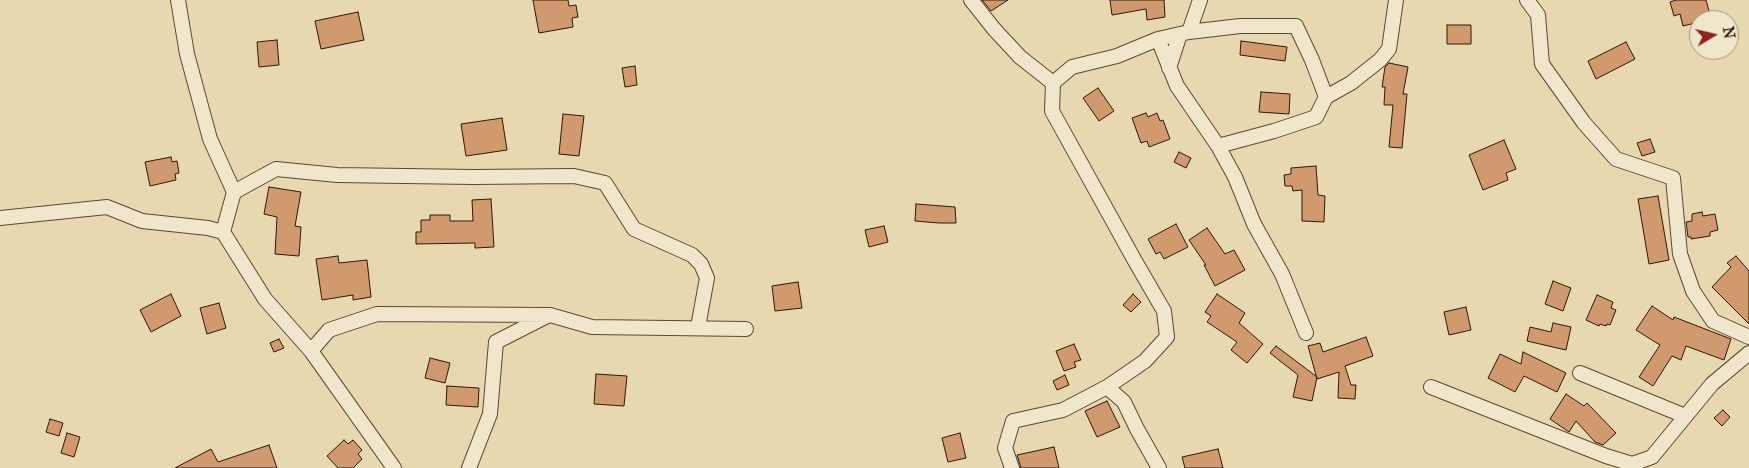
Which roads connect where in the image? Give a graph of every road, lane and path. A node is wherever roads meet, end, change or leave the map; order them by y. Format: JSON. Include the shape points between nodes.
{"nodes":[{"id":1,"x":178,"y":0,"type":"edge"},
{"id":2,"x":971,"y":0,"type":"edge"},
{"id":3,"x":1200,"y":0,"type":"edge"},
{"id":4,"x":1396,"y":0,"type":"edge"},
{"id":5,"x":1527,"y":0,"type":"edge"},
{"id":6,"x":1185,"y":33,"type":"junction"},
{"id":7,"x":1158,"y":39,"type":"junction"},
{"id":8,"x":1169,"y":68,"type":"junction"},
{"id":9,"x":1053,"y":83,"type":"junction"},
{"id":10,"x":1326,"y":98,"type":"junction"},
{"id":11,"x":1218,"y":146,"type":"junction"},
{"id":12,"x":234,"y":192,"type":"junction"},
{"id":13,"x":0,"y":218,"type":"edge"},
{"id":14,"x":223,"y":232,"type":"junction"},
{"id":15,"x":550,"y":314,"type":"junction"},
{"id":16,"x":698,"y":328,"type":"junction"},
{"id":17,"x":746,"y":329,"type":"dead end"},
{"id":18,"x":1306,"y":333,"type":"dead end"},
{"id":19,"x":1749,"y":337,"type":"edge"},
{"id":20,"x":311,"y":351,"type":"junction"},
{"id":21,"x":1749,"y":353,"type":"edge"},
{"id":22,"x":1580,"y":372,"type":"dead end"},
{"id":23,"x":1107,"y":387,"type":"junction"},
{"id":24,"x":1431,"y":387,"type":"dead end"},
{"id":25,"x":1685,"y":416,"type":"junction"},
{"id":26,"x":394,"y":468,"type":"edge"},
{"id":27,"x":469,"y":468,"type":"edge"},
{"id":28,"x":1012,"y":468,"type":"edge"},
{"id":29,"x":1159,"y":468,"type":"edge"}],
"edges":[{"from":1,"to":12,"type":"street","via":[[187,54],[210,139]]},
{"from":2,"to":9,"type":"street","via":[[1020,57]]},
{"from":3,"to":6,"type":"street"},
{"from":4,"to":10,"type":"street","via":[[1389,49],[1351,83]]},
{"from":5,"to":19,"type":"street","via":[[1538,15],[1542,64],[1584,123],[1616,158],[1673,178],[1680,254],[1693,291],[1713,321]]},
{"from":6,"to":7,"type":"street"},
{"from":6,"to":8,"type":"street"},
{"from":6,"to":10,"type":"street","via":[[1240,26],[1296,26]]},
{"from":7,"to":8,"type":"street"},
{"from":7,"to":9,"type":"street","via":[[1117,56],[1072,67]]},
{"from":8,"to":11,"type":"street","via":[[1177,86]]},
{"from":9,"to":23,"type":"street","via":[[1052,111],[1164,312],[1167,337],[1144,361]]},
{"from":10,"to":11,"type":"street","via":[[1316,117]]},
{"from":11,"to":18,"type":"street","via":[[1254,224],[1282,274]]},
{"from":12,"to":14,"type":"street"},
{"from":12,"to":16,"type":"street","via":[[276,169],[347,175],[574,176],[605,183],[634,229],[692,255],[701,264],[706,278]]},
{"from":13,"to":14,"type":"street","via":[[107,207],[142,220]]},
{"from":14,"to":20,"type":"street","via":[[265,299]]},
{"from":15,"to":16,"type":"street","via":[[592,327]]},
{"from":15,"to":20,"type":"street","via":[[377,314],[330,330]]},
{"from":15,"to":27,"type":"street","via":[[496,342],[490,414]]},
{"from":16,"to":17,"type":"street"},
{"from":20,"to":26,"type":"street"},
{"from":21,"to":25,"type":"street","via":[[1712,384]]},
{"from":22,"to":25,"type":"street"},
{"from":23,"to":28,"type":"street","via":[[1063,410],[1013,421],[1005,448]]},
{"from":23,"to":29,"type":"street","via":[[1124,402]]},
{"from":24,"to":25,"type":"street","via":[[1632,464],[1652,457]]}]}
